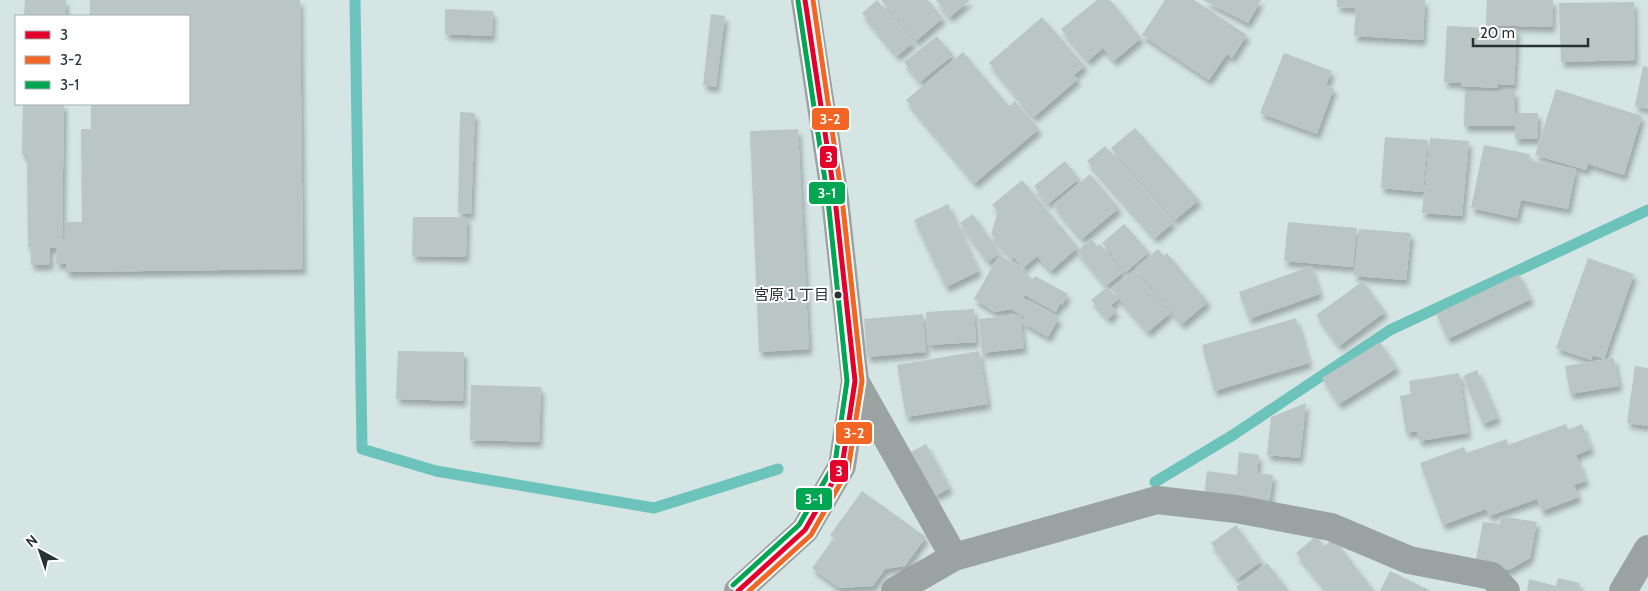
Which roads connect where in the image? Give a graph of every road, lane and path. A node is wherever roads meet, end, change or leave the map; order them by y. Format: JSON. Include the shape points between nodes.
{"nodes":[{"id":1,"x":805,"y":0,"type":"edge"},
{"id":2,"x":855,"y":381,"type":"junction"},
{"id":3,"x":1648,"y":549,"type":"edge"},
{"id":4,"x":954,"y":557,"type":"junction"},
{"id":5,"x":755,"y":587,"type":"edge"},
{"id":6,"x":895,"y":591,"type":"edge"},
{"id":7,"x":1506,"y":591,"type":"edge"},
{"id":8,"x":1623,"y":591,"type":"edge"}],
"edges":[{"from":1,"to":2,"type":"street","via":[[834,199]]},
{"from":2,"to":4,"type":"street"},
{"from":2,"to":5,"type":"street","via":[[842,466],[805,530]]},
{"from":3,"to":8,"type":"street"},
{"from":4,"to":6,"type":"street"},
{"from":4,"to":7,"type":"street","via":[[1158,500],[1236,509],[1331,527],[1409,560],[1492,576]]}]}
